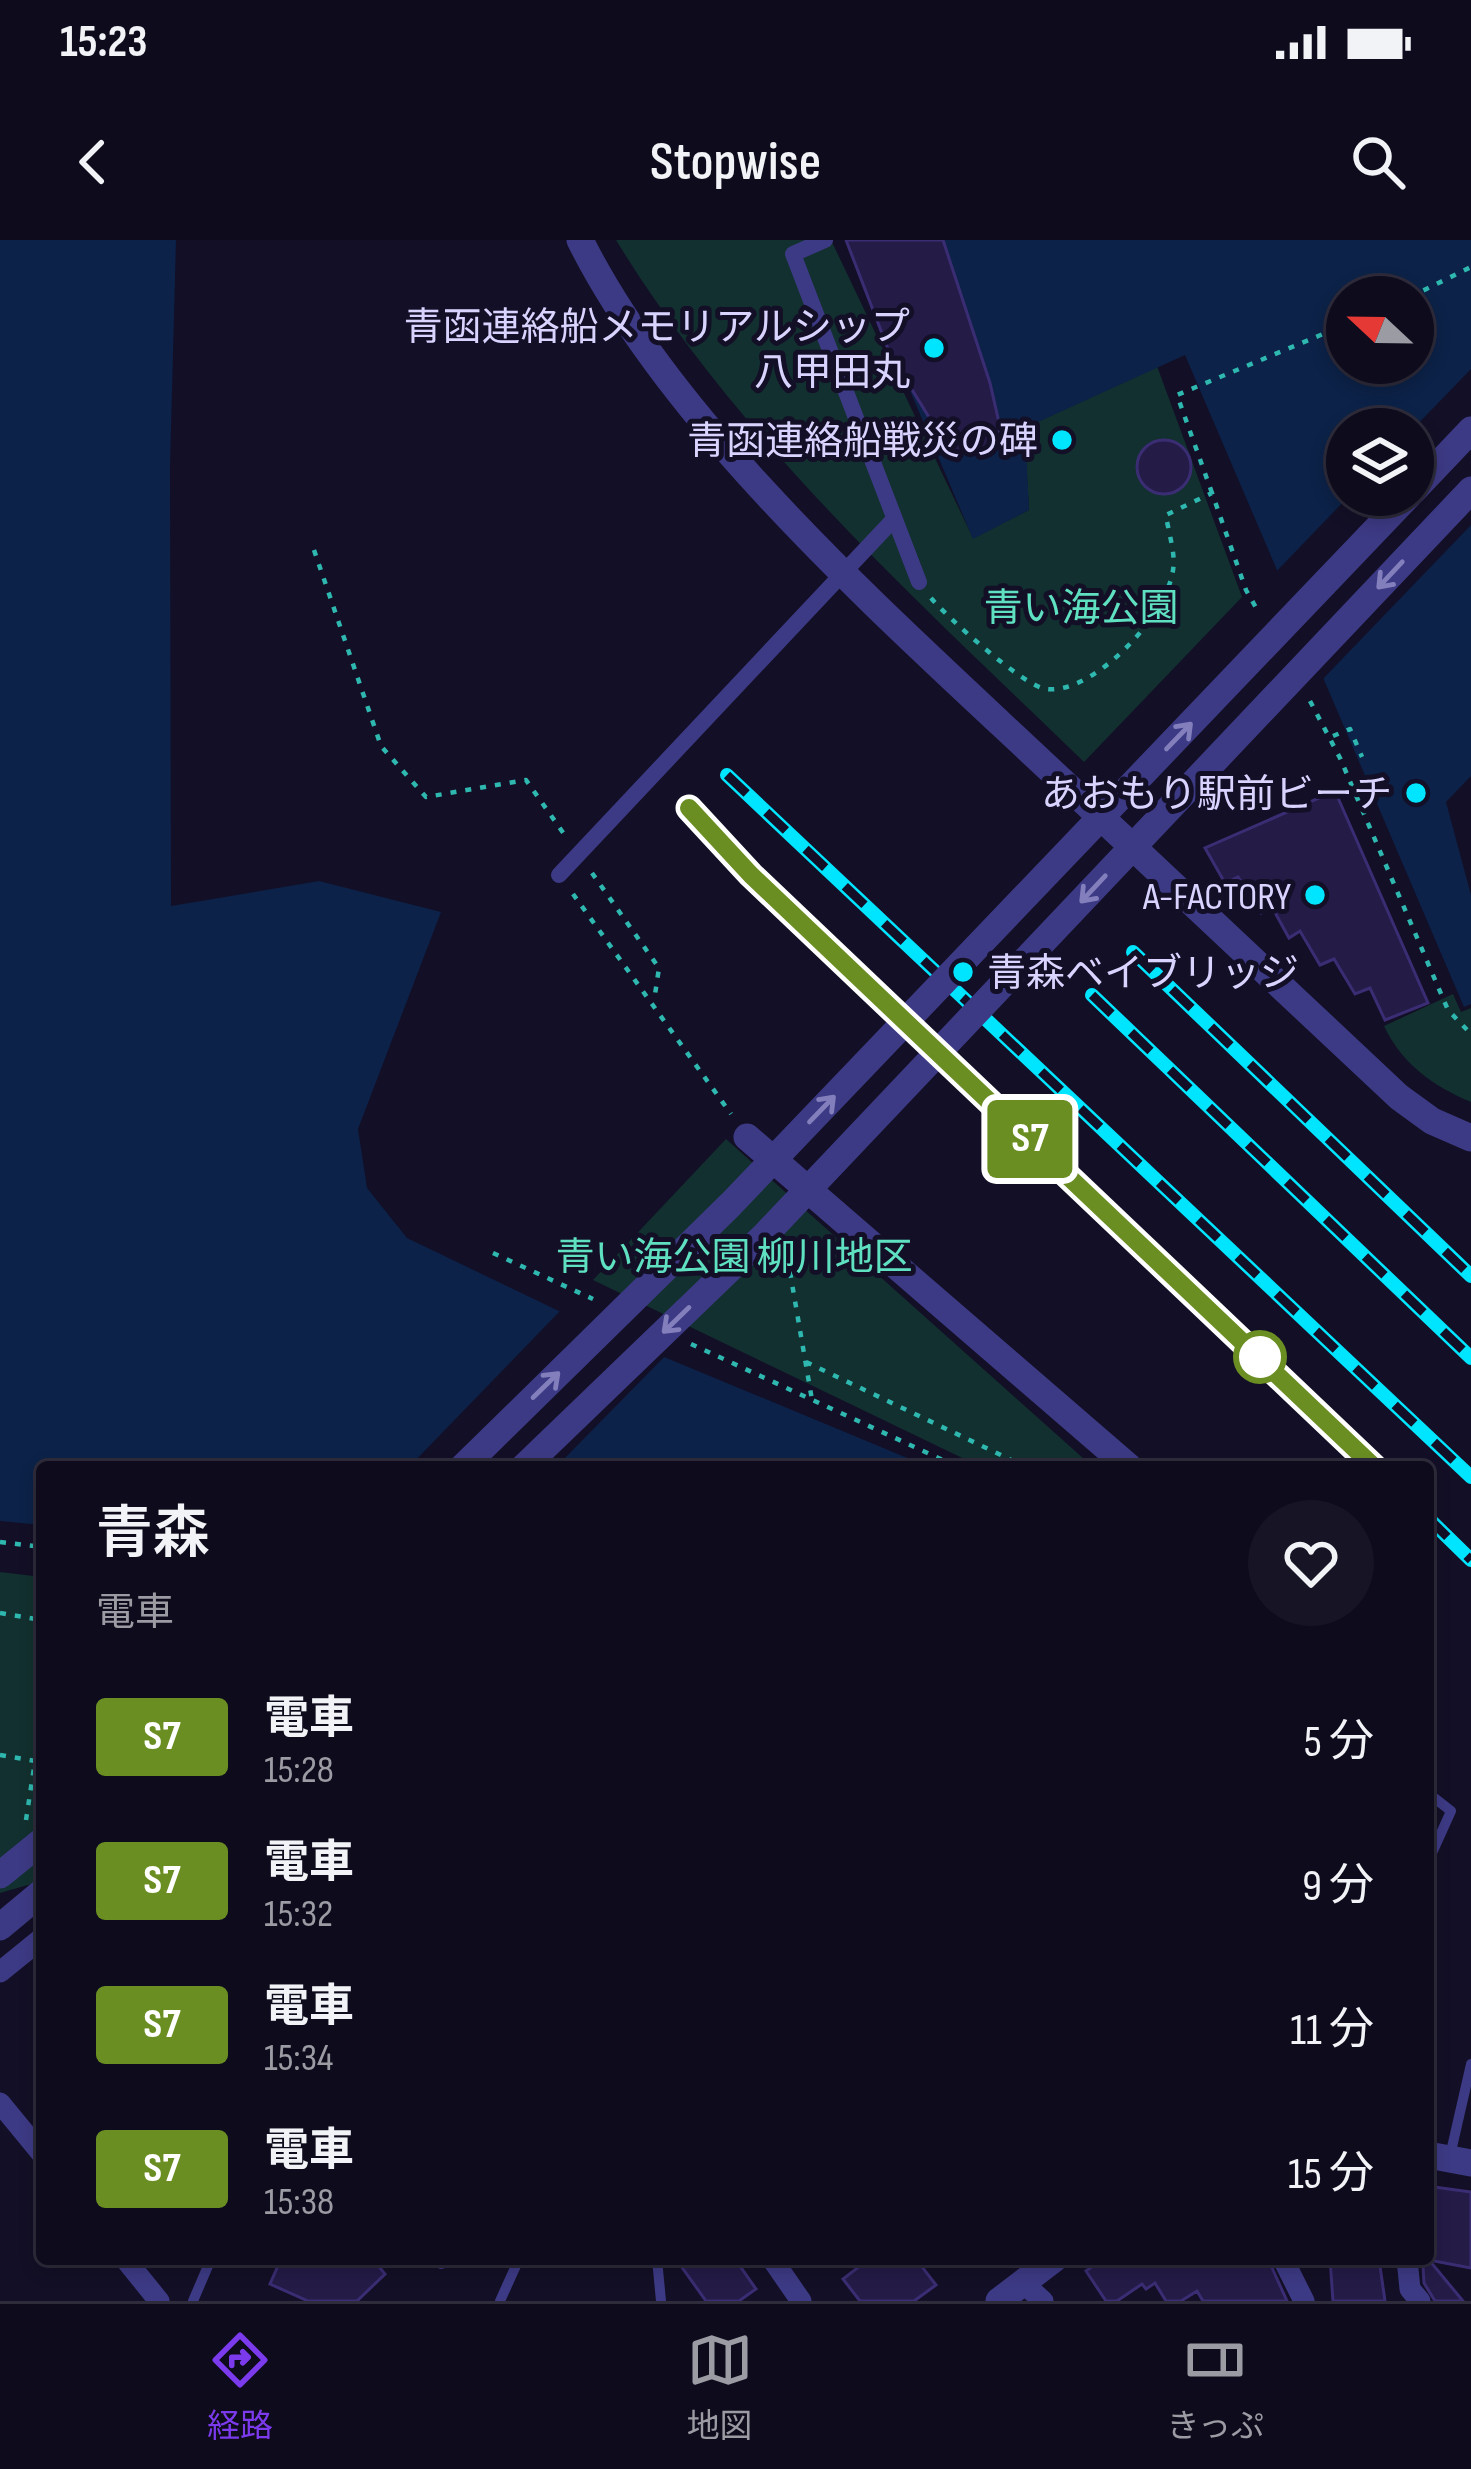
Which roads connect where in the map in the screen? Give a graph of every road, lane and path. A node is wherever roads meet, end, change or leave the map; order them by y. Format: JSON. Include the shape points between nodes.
{"nodes":[{"id":1,"x":580,"y":240,"type":"edge"},
{"id":2,"x":825,"y":240,"type":"edge"},
{"id":3,"x":1471,"y":267,"type":"edge"},
{"id":4,"x":1434,"y":285,"type":"edge"},
{"id":5,"x":1326,"y":333,"type":"edge"},
{"id":6,"x":1471,"y":430,"type":"edge"},
{"id":7,"x":1434,"y":469,"type":"edge"},
{"id":8,"x":1211,"y":490,"type":"dead end"},
{"id":9,"x":1471,"y":490,"type":"edge"},
{"id":10,"x":1389,"y":516,"type":"edge"},
{"id":11,"x":894,"y":519,"type":"junction"},
{"id":12,"x":314,"y":550,"type":"dead end"},
{"id":13,"x":919,"y":582,"type":"joint"},
{"id":14,"x":950,"y":622,"type":"dead end"},
{"id":15,"x":1331,"y":737,"type":"dead end"},
{"id":16,"x":1362,"y":757,"type":"dead end"},
{"id":17,"x":566,"y":837,"type":"dead end"},
{"id":18,"x":592,"y":874,"type":"dead end"},
{"id":19,"x":559,"y":875,"type":"joint"},
{"id":20,"x":654,"y":1001,"type":"junction"},
{"id":21,"x":747,"y":1137,"type":"joint"},
{"id":22,"x":1471,"y":1138,"type":"edge"},
{"id":23,"x":494,"y":1252,"type":"dead end"},
{"id":24,"x":790,"y":1272,"type":"dead end"},
{"id":25,"x":600,"y":1302,"type":"dead end"},
{"id":26,"x":685,"y":1341,"type":"dead end"},
{"id":27,"x":806,"y":1362,"type":"junction"},
{"id":28,"x":812,"y":1400,"type":"junction"},
{"id":29,"x":469,"y":1461,"type":"edge"},
{"id":30,"x":530,"y":1461,"type":"edge"},
{"id":31,"x":945,"y":1461,"type":"edge"},
{"id":32,"x":1013,"y":1461,"type":"edge"},
{"id":33,"x":1122,"y":1461,"type":"edge"},
{"id":34,"x":0,"y":1542,"type":"edge"},
{"id":35,"x":36,"y":1546,"type":"edge"},
{"id":36,"x":0,"y":1613,"type":"edge"},
{"id":37,"x":36,"y":1619,"type":"edge"},
{"id":38,"x":36,"y":1753,"type":"edge"},
{"id":39,"x":0,"y":1755,"type":"edge"},
{"id":40,"x":1434,"y":1798,"type":"edge"},
{"id":41,"x":36,"y":1845,"type":"edge"},
{"id":42,"x":1434,"y":1849,"type":"edge"},
{"id":43,"x":0,"y":1875,"type":"edge"},
{"id":44,"x":36,"y":1897,"type":"edge"},
{"id":45,"x":0,"y":1927,"type":"edge"},
{"id":46,"x":36,"y":1943,"type":"edge"},
{"id":47,"x":0,"y":1971,"type":"edge"},
{"id":48,"x":1471,"y":2064,"type":"edge"},
{"id":49,"x":0,"y":2103,"type":"edge"},
{"id":50,"x":36,"y":2136,"type":"edge"},
{"id":51,"x":1450,"y":2159,"type":"edge"},
{"id":52,"x":130,"y":2265,"type":"edge"},
{"id":53,"x":208,"y":2265,"type":"edge"},
{"id":54,"x":516,"y":2265,"type":"edge"},
{"id":55,"x":658,"y":2265,"type":"edge"},
{"id":56,"x":776,"y":2265,"type":"edge"},
{"id":57,"x":1050,"y":2265,"type":"edge"},
{"id":58,"x":1286,"y":2265,"type":"edge"},
{"id":59,"x":1408,"y":2265,"type":"edge"},
{"id":60,"x":1033,"y":2292,"type":"edge"},
{"id":61,"x":159,"y":2301,"type":"edge"},
{"id":62,"x":193,"y":2301,"type":"edge"},
{"id":63,"x":500,"y":2301,"type":"edge"},
{"id":64,"x":661,"y":2301,"type":"edge"},
{"id":65,"x":801,"y":2301,"type":"edge"},
{"id":66,"x":998,"y":2301,"type":"edge"},
{"id":67,"x":1304,"y":2301,"type":"edge"},
{"id":68,"x":1420,"y":2301,"type":"edge"}],
"edges":[{"from":1,"to":22,"type":"street","via":[[659,364],[882,612],[1399,1096]]},
{"from":2,"to":11,"type":"street","via":[[793,254]]},
{"from":3,"to":4,"type":"path"},
{"from":5,"to":8,"type":"path","via":[[1177,395]]},
{"from":6,"to":7,"type":"street"},
{"from":9,"to":30,"type":"street","one_way":true,"bridge":true,"via":[[764,1236]]},
{"from":29,"to":10,"type":"street","one_way":true,"bridge":true,"via":[[731,1204]]},
{"from":11,"to":13,"type":"street"},
{"from":11,"to":19,"type":"street","bridge":true},
{"from":12,"to":17,"type":"path","via":[[381,746],[426,797],[526,780]]},
{"from":13,"to":14,"type":"path"},
{"from":15,"to":16,"type":"path","via":[[1350,729]]},
{"from":18,"to":20,"type":"path","via":[[659,968]]},
{"from":19,"to":20,"type":"path"},
{"from":20,"to":21,"type":"path"},
{"from":21,"to":33,"type":"street"},
{"from":23,"to":25,"type":"path"},
{"from":24,"to":27,"type":"path"},
{"from":26,"to":28,"type":"path"},
{"from":27,"to":28,"type":"path"},
{"from":27,"to":32,"type":"path"},
{"from":28,"to":31,"type":"path"},
{"from":34,"to":35,"type":"path"},
{"from":36,"to":37,"type":"path"},
{"from":38,"to":39,"type":"path","via":[[35,1761]]},
{"from":40,"to":42,"type":"lane","via":[[1451,1811]]},
{"from":41,"to":43,"type":"street","bridge":true},
{"from":44,"to":45,"type":"street"},
{"from":46,"to":47,"type":"street"},
{"from":48,"to":51,"type":"lane"},
{"from":49,"to":50,"type":"street"},
{"from":52,"to":61,"type":"street"},
{"from":53,"to":62,"type":"lane"},
{"from":54,"to":63,"type":"lane"},
{"from":55,"to":64,"type":"lane"},
{"from":56,"to":65,"type":"street"},
{"from":57,"to":60,"type":"street"},
{"from":58,"to":67,"type":"street"},
{"from":59,"to":68,"type":"street"},
{"from":60,"to":66,"type":"street"}]}
